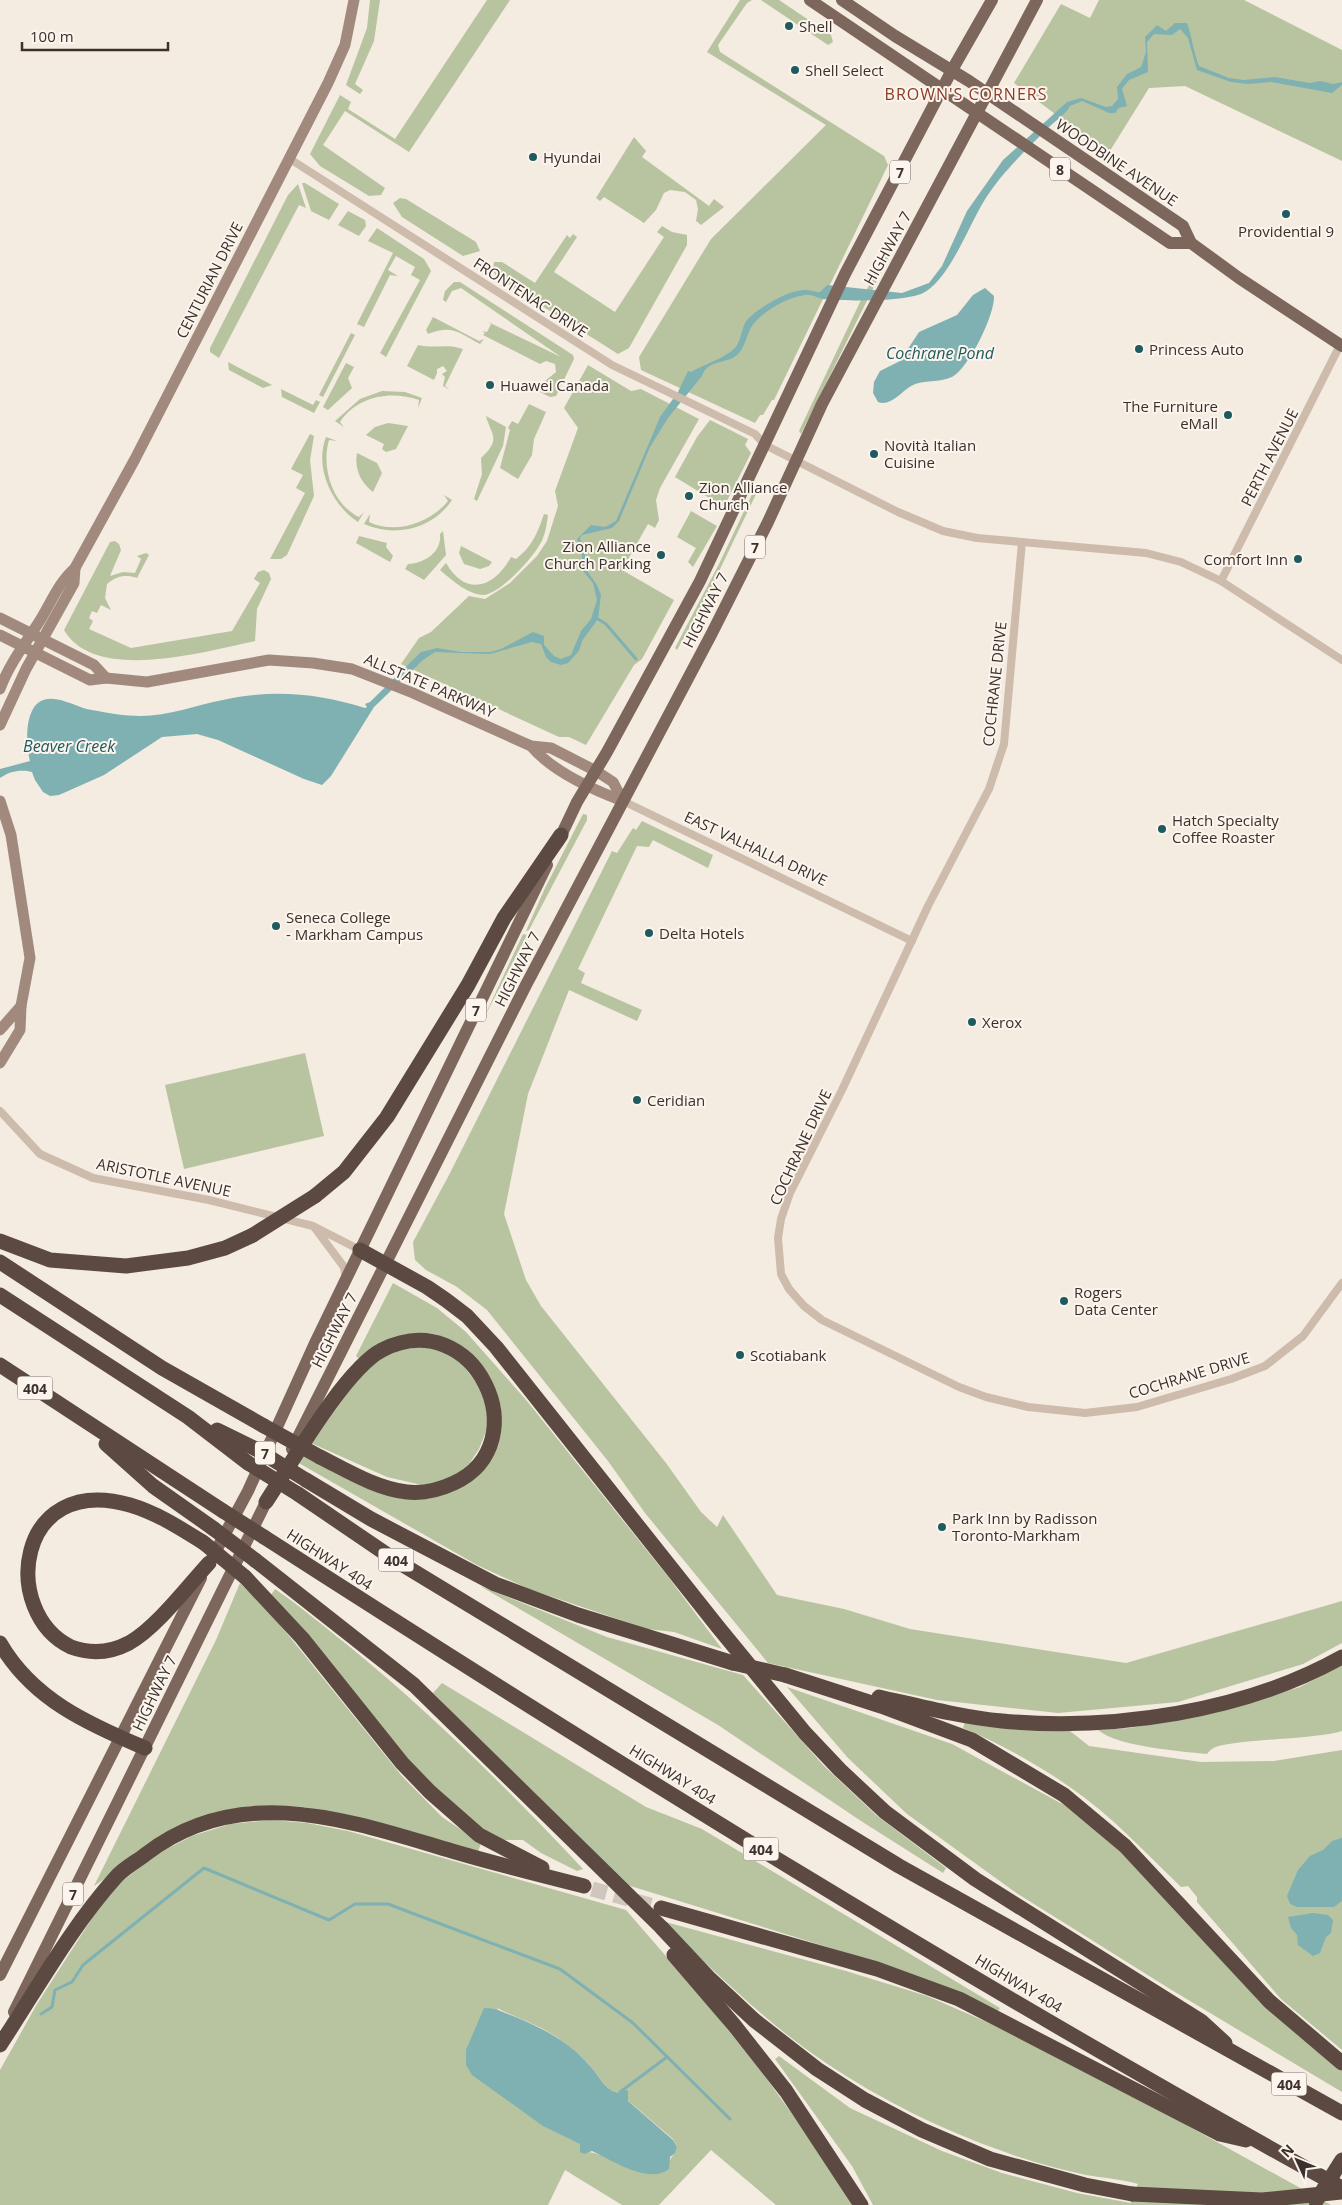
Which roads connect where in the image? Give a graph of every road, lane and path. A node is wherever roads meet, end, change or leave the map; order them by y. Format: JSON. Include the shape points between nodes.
{"nodes":[{"id":1,"x":354,"y":0,"type":"edge"},
{"id":2,"x":810,"y":0,"type":"edge"},
{"id":3,"x":842,"y":0,"type":"edge"},
{"id":4,"x":992,"y":0,"type":"edge"},
{"id":5,"x":1037,"y":0,"type":"edge"},
{"id":6,"x":952,"y":70,"type":"junction"},
{"id":7,"x":943,"y":89,"type":"junction"},
{"id":8,"x":987,"y":94,"type":"junction"},
{"id":9,"x":976,"y":112,"type":"junction"},
{"id":10,"x":290,"y":159,"type":"junction"},
{"id":11,"x":1192,"y":243,"type":"junction"},
{"id":12,"x":1341,"y":345,"type":"edge"},
{"id":13,"x":765,"y":445,"type":"junction"},
{"id":14,"x":796,"y":461,"type":"junction"},
{"id":15,"x":1022,"y":542,"type":"junction"},
{"id":16,"x":75,"y":568,"type":"junction"},
{"id":17,"x":1221,"y":581,"type":"junction"},
{"id":18,"x":0,"y":618,"type":"edge"},
{"id":19,"x":32,"y":633,"type":"junction"},
{"id":20,"x":0,"y":635,"type":"edge"},
{"id":21,"x":44,"y":639,"type":"junction"},
{"id":22,"x":23,"y":646,"type":"junction"},
{"id":23,"x":36,"y":653,"type":"junction"},
{"id":24,"x":1342,"y":660,"type":"edge"},
{"id":25,"x":106,"y":678,"type":"junction"},
{"id":26,"x":0,"y":689,"type":"edge"},
{"id":27,"x":0,"y":725,"type":"edge"},
{"id":28,"x":530,"y":746,"type":"junction"},
{"id":29,"x":596,"y":771,"type":"junction"},
{"id":30,"x":587,"y":785,"type":"junction"},
{"id":31,"x":0,"y":801,"type":"edge"},
{"id":32,"x":623,"y":801,"type":"junction"},
{"id":33,"x":561,"y":835,"type":"junction"},
{"id":34,"x":912,"y":941,"type":"junction"},
{"id":35,"x":21,"y":1006,"type":"junction"},
{"id":36,"x":0,"y":1030,"type":"edge"},
{"id":37,"x":0,"y":1063,"type":"edge"},
{"id":38,"x":0,"y":1111,"type":"edge"},
{"id":39,"x":313,"y":1226,"type":"junction"},
{"id":40,"x":0,"y":1240,"type":"edge"},
{"id":41,"x":360,"y":1250,"type":"junction"},
{"id":42,"x":0,"y":1262,"type":"edge"},
{"id":43,"x":385,"y":1265,"type":"junction"},
{"id":44,"x":346,"y":1279,"type":"junction"},
{"id":45,"x":1342,"y":1283,"type":"edge"},
{"id":46,"x":0,"y":1295,"type":"edge"},
{"id":47,"x":0,"y":1365,"type":"edge"},
{"id":48,"x":69,"y":1411,"type":"junction"},
{"id":49,"x":188,"y":1417,"type":"junction"},
{"id":50,"x":266,"y":1502,"type":"junction"},
{"id":51,"x":209,"y":1563,"type":"junction"},
{"id":52,"x":0,"y":1644,"type":"edge"},
{"id":53,"x":1342,"y":1657,"type":"edge"},
{"id":54,"x":785,"y":1675,"type":"junction"},
{"id":55,"x":120,"y":1736,"type":"junction"},
{"id":56,"x":145,"y":1748,"type":"junction"},
{"id":57,"x":586,"y":1856,"type":"junction"},
{"id":58,"x":660,"y":1908,"type":"tunnel mouth"},
{"id":59,"x":0,"y":1975,"type":"edge"},
{"id":60,"x":0,"y":2041,"type":"edge"},
{"id":61,"x":0,"y":2045,"type":"edge"},
{"id":62,"x":1237,"y":2054,"type":"junction"},
{"id":63,"x":1342,"y":2062,"type":"edge"},
{"id":64,"x":1342,"y":2113,"type":"edge"},
{"id":65,"x":1267,"y":2146,"type":"junction"},
{"id":66,"x":1342,"y":2160,"type":"edge"},
{"id":67,"x":1342,"y":2188,"type":"edge"},
{"id":68,"x":1342,"y":2192,"type":"edge"},
{"id":69,"x":861,"y":2205,"type":"edge"},
{"id":70,"x":1313,"y":2205,"type":"edge"}],
"edges":[{"from":1,"to":10,"type":"street","name":"CENTURIAN DRIVE","via":[[345,45]]},
{"from":2,"to":7,"type":"main road","number":"8"},
{"from":3,"to":6,"type":"main road","name":"WOODBINE AVENUE","number":"8"},
{"from":4,"to":6,"type":"main road","name":"HIGHWAY 7","number":"7"},
{"from":5,"to":8,"type":"main road","name":"HIGHWAY 7","number":"7"},
{"from":6,"to":7,"type":"main road","name":"HIGHWAY 7","number":"7"},
{"from":6,"to":8,"type":"main road","name":"WOODBINE AVENUE","number":"8"},
{"from":7,"to":9,"type":"main road","number":"8"},
{"from":7,"to":13,"type":"main road","name":"HIGHWAY 7","number":"7","via":[[831,302]]},
{"from":8,"to":9,"type":"main road","name":"HIGHWAY 7","number":"7"},
{"from":8,"to":11,"type":"main road","name":"WOODBINE AVENUE","number":"8","via":[[1183,226]]},
{"from":9,"to":11,"type":"main road","number":"8","via":[[1170,244]]},
{"from":9,"to":14,"type":"main road","name":"HIGHWAY 7","number":"7","via":[[822,404]]},
{"from":10,"to":13,"type":"street","name":"FRONTENAC DRIVE","via":[[612,365],[755,434]]},
{"from":10,"to":16,"type":"street","name":"CENTURIAN DRIVE"},
{"from":11,"to":12,"type":"main road","name":"WOODBINE AVENUE","number":"8"},
{"from":12,"to":17,"type":"street","name":"PERTH AVENUE"},
{"from":13,"to":14,"type":"street","name":"FRONTENAC DRIVE"},
{"from":13,"to":29,"type":"main road","name":"HIGHWAY 7","number":"7","via":[[700,581]]},
{"from":14,"to":15,"type":"street","via":[[943,531]]},
{"from":14,"to":32,"type":"main road","name":"HIGHWAY 7","number":"7","via":[[712,633]]},
{"from":15,"to":17,"type":"street","via":[[1146,553],[1181,562]]},
{"from":15,"to":34,"type":"street","name":"COCHRANE DRIVE","via":[[1004,744],[989,789]]},
{"from":16,"to":19,"type":"street","name":"CENTURIAN DRIVE","via":[[63,578]]},
{"from":16,"to":21,"type":"street","name":"CENTURIAN DRIVE","via":[[74,584]]},
{"from":17,"to":24,"type":"street"},
{"from":18,"to":19,"type":"street"},
{"from":19,"to":21,"type":"street"},
{"from":19,"to":22,"type":"street","name":"CENTURIAN DRIVE"},
{"from":20,"to":22,"type":"street","name":"ALLSTATE PARKWAY"},
{"from":21,"to":23,"type":"street","name":"CENTURIAN DRIVE"},
{"from":21,"to":25,"type":"street","via":[[94,665]]},
{"from":22,"to":23,"type":"street","name":"ALLSTATE PARKWAY"},
{"from":22,"to":26,"type":"street","name":"CENTURIAN DRIVE"},
{"from":23,"to":25,"type":"street","name":"ALLSTATE PARKWAY","via":[[90,680]]},
{"from":23,"to":27,"type":"street","name":"CENTURIAN DRIVE"},
{"from":25,"to":28,"type":"street","name":"ALLSTATE PARKWAY","via":[[147,682],[269,660],[352,668]]},
{"from":28,"to":29,"type":"street","name":"ALLSTATE PARKWAY","via":[[550,748]]},
{"from":28,"to":30,"type":"street","name":"ALLSTATE PARKWAY","via":[[544,761]]},
{"from":29,"to":30,"type":"main road","name":"HIGHWAY 7","number":"7"},
{"from":29,"to":32,"type":"street","name":"ALLSTATE PARKWAY","via":[[613,782]]},
{"from":30,"to":32,"type":"street","name":"EAST VALHALLA DRIVE"},
{"from":30,"to":33,"type":"main road","name":"HIGHWAY 7","number":"7"},
{"from":31,"to":35,"type":"street","via":[[11,835],[30,958]]},
{"from":32,"to":34,"type":"street","name":"EAST VALHALLA DRIVE"},
{"from":32,"to":43,"type":"main road","name":"HIGHWAY 7","number":"7"},
{"from":33,"to":40,"type":"highway","bridge":true,"via":[[504,918],[468,985],[386,1117],[344,1172],[315,1196],[226,1248],[188,1258],[126,1266],[50,1260]]},
{"from":33,"to":41,"type":"main road","name":"HIGHWAY 7","number":"7"},
{"from":34,"to":45,"type":"street","name":"COCHRANE DRIVE","via":[[790,1193],[781,1219],[778,1257],[781,1274],[804,1306],[822,1320],[986,1398],[1028,1407],[1086,1413],[1137,1407],[1265,1366],[1303,1336]]},
{"from":35,"to":36,"type":"street"},
{"from":35,"to":37,"type":"street","via":[[20,1030]]},
{"from":38,"to":39,"type":"street","name":"ARISTOTLE AVENUE","via":[[40,1154],[93,1178],[209,1200]]},
{"from":39,"to":41,"type":"street","name":"ARISTOTLE AVENUE"},
{"from":39,"to":44,"type":"street","via":[[344,1267]]},
{"from":41,"to":43,"type":"highway"},
{"from":41,"to":44,"type":"main road","name":"HIGHWAY 7","number":"7"},
{"from":42,"to":50,"type":"highway","bridge":true,"via":[[162,1368],[264,1426],[320,1457],[388,1488],[435,1492],[462,1480],[475,1469],[492,1436],[495,1411],[481,1373],[456,1350],[433,1342],[406,1342],[382,1350],[356,1371],[329,1407]]},
{"from":43,"to":50,"type":"main road","name":"HIGHWAY 7","number":"7"},
{"from":43,"to":62,"type":"highway","via":[[427,1287],[467,1316],[805,1733],[885,1812],[975,1879],[1201,2021]]},
{"from":44,"to":51,"type":"main road","name":"HIGHWAY 7","number":"7","via":[[248,1491]]},
{"from":46,"to":49,"type":"highway","number":"404"},
{"from":47,"to":48,"type":"highway","name":"HIGHWAY 404","number":"404"},
{"from":48,"to":57,"type":"highway","bridge":true,"via":[[153,1486],[255,1560],[414,1685]]},
{"from":48,"to":65,"type":"highway","name":"HIGHWAY 404","number":"404","bridge":true,"via":[[550,1719],[776,1858],[1009,1998]]},
{"from":49,"to":54,"type":"highway","bridge":true,"via":[[256,1449],[371,1519],[495,1584],[578,1615],[733,1663]]},
{"from":49,"to":62,"type":"highway","number":"404","bridge":true,"via":[[248,1463],[404,1565],[899,1866]]},
{"from":50,"to":56,"type":"main road","name":"HIGHWAY 7","number":"7"},
{"from":51,"to":55,"type":"main road","name":"HIGHWAY 7","number":"7"},
{"from":51,"to":61,"type":"highway","bridge":true,"via":[[144,1633],[128,1644],[104,1652],[82,1652],[60,1644],[40,1629],[20,1599],[16,1579],[18,1554],[29,1533],[43,1517],[67,1503],[92,1500],[128,1504],[160,1516],[204,1543],[245,1576],[302,1638],[402,1763],[479,1835],[524,1860],[588,1888],[348,1821],[294,1812],[251,1814],[206,1822],[168,1837],[117,1876],[89,1910]]},
{"from":52,"to":55,"type":"highway","via":[[12,1664],[30,1683],[58,1705]]},
{"from":53,"to":54,"type":"highway","via":[[1256,1694],[1175,1714],[1090,1724],[1002,1720],[921,1707]]},
{"from":54,"to":63,"type":"highway","via":[[972,1740],[1064,1795],[1124,1846],[1269,2001]]},
{"from":55,"to":56,"type":"highway"},
{"from":55,"to":59,"type":"main road","name":"HIGHWAY 7","number":"7"},
{"from":56,"to":60,"type":"main road","name":"HIGHWAY 7","number":"7"},
{"from":57,"to":68,"type":"highway","bridge":true,"via":[[754,2020],[817,2069],[865,2100],[922,2130],[990,2159],[1085,2185],[1132,2194],[1262,2200]]},
{"from":57,"to":69,"type":"highway","via":[[752,2047],[786,2091]]},
{"from":58,"to":65,"type":"highway","via":[[877,1969],[959,1999],[1220,2134]]},
{"from":62,"to":64,"type":"highway","number":"404"},
{"from":65,"to":67,"type":"highway","name":"HIGHWAY 404","number":"404"},
{"from":66,"to":70,"type":"highway","bridge":true}]}
